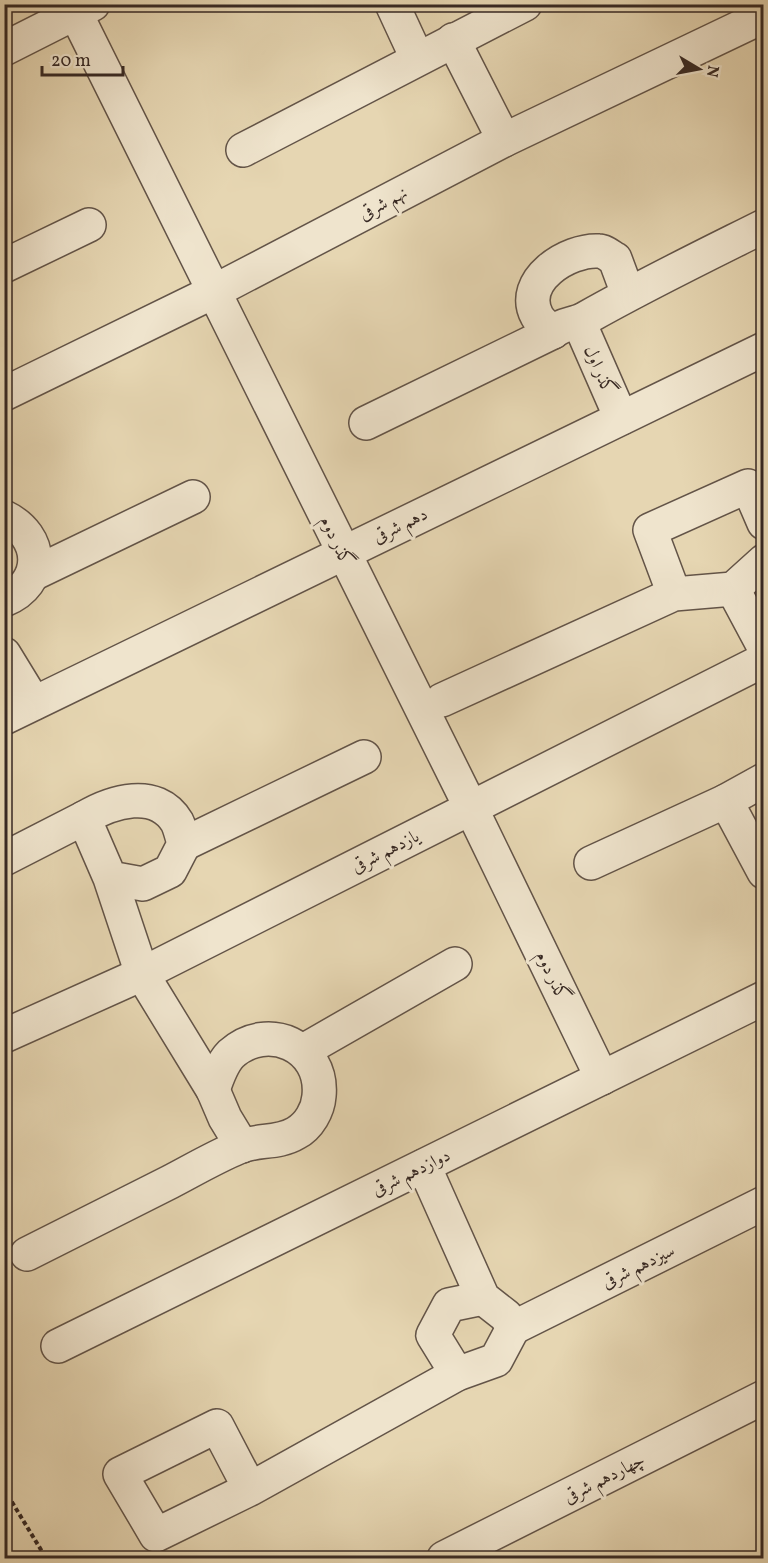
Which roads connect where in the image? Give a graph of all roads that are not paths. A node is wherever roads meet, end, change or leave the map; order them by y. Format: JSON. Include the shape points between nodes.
{"nodes":[{"id":1,"x":392,"y":4,"type":"edge"},
{"id":2,"x":525,"y":4,"type":"edge"},
{"id":3,"x":80,"y":8,"type":"edge"},
{"id":4,"x":488,"y":13,"type":"edge"},
{"id":5,"x":764,"y":16,"type":"edge"},
{"id":6,"x":453,"y":40,"type":"junction"},
{"id":7,"x":4,"y":49,"type":"edge"},
{"id":8,"x":417,"y":58,"type":"junction"},
{"id":9,"x":504,"y":140,"type":"junction"},
{"id":10,"x":243,"y":150,"type":"dead end"},
{"id":11,"x":89,"y":225,"type":"dead end"},
{"id":12,"x":764,"y":226,"type":"edge"},
{"id":13,"x":4,"y":266,"type":"edge"},
{"id":14,"x":213,"y":292,"type":"junction"},
{"id":15,"x":628,"y":294,"type":"junction"},
{"id":16,"x":566,"y":327,"type":"junction"},
{"id":17,"x":764,"y":349,"type":"edge"},
{"id":18,"x":4,"y":394,"type":"edge"},
{"id":19,"x":621,"y":418,"type":"junction"},
{"id":20,"x":366,"y":423,"type":"dead end"},
{"id":21,"x":193,"y":497,"type":"dead end"},
{"id":22,"x":4,"y":517,"type":"edge"},
{"id":23,"x":764,"y":523,"type":"edge"},
{"id":24,"x":343,"y":553,"type":"junction"},
{"id":25,"x":764,"y":561,"type":"edge"},
{"id":26,"x":33,"y":574,"type":"junction"},
{"id":27,"x":733,"y":589,"type":"junction"},
{"id":28,"x":674,"y":594,"type":"junction"},
{"id":29,"x":4,"y":600,"type":"edge"},
{"id":30,"x":764,"y":647,"type":"edge"},
{"id":31,"x":4,"y":654,"type":"edge"},
{"id":32,"x":764,"y":660,"type":"edge"},
{"id":33,"x":442,"y":700,"type":"dead end"},
{"id":34,"x":34,"y":703,"type":"junction"},
{"id":35,"x":4,"y":718,"type":"edge"},
{"id":36,"x":364,"y":757,"type":"dead end"},
{"id":37,"x":764,"y":780,"type":"edge"},
{"id":38,"x":726,"y":801,"type":"junction"},
{"id":39,"x":471,"y":808,"type":"junction"},
{"id":40,"x":84,"y":818,"type":"junction"},
{"id":41,"x":184,"y":844,"type":"junction"},
{"id":42,"x":4,"y":859,"type":"edge"},
{"id":43,"x":591,"y":863,"type":"dead end"},
{"id":44,"x":764,"y":872,"type":"edge"},
{"id":45,"x":110,"y":878,"type":"junction"},
{"id":46,"x":455,"y":964,"type":"dead end"},
{"id":47,"x":142,"y":974,"type":"junction"},
{"id":48,"x":764,"y":998,"type":"edge"},
{"id":49,"x":4,"y":1036,"type":"edge"},
{"id":50,"x":303,"y":1051,"type":"junction"},
{"id":51,"x":602,"y":1078,"type":"junction"},
{"id":52,"x":213,"y":1090,"type":"junction"},
{"id":53,"x":242,"y":1146,"type":"junction"},
{"id":54,"x":424,"y":1166,"type":"junction"},
{"id":55,"x":764,"y":1203,"type":"edge"},
{"id":56,"x":27,"y":1254,"type":"dead end"},
{"id":57,"x":483,"y":1298,"type":"junction"},
{"id":58,"x":513,"y":1328,"type":"junction"},
{"id":59,"x":58,"y":1346,"type":"dead end"},
{"id":60,"x":457,"y":1374,"type":"junction"},
{"id":61,"x":764,"y":1396,"type":"edge"},
{"id":62,"x":250,"y":1489,"type":"dead end"},
{"id":63,"x":444,"y":1558,"type":"edge"}],
"edges":[{"from":1,"to":8,"type":"street"},
{"from":2,"to":4,"type":"street"},
{"from":3,"to":7,"type":"street"},
{"from":3,"to":14,"type":"street","name":"گذر دوم"},
{"from":4,"to":6,"type":"street"},
{"from":5,"to":9,"type":"street","name":"نهم شرقی"},
{"from":6,"to":8,"type":"street"},
{"from":6,"to":9,"type":"street"},
{"from":8,"to":10,"type":"street"},
{"from":9,"to":14,"type":"street","name":"نهم شرقی"},
{"from":11,"to":13,"type":"street"},
{"from":12,"to":15,"type":"street"},
{"from":14,"to":18,"type":"street","name":"نهم شرقی"},
{"from":14,"to":24,"type":"street","name":"گذر دوم"},
{"from":15,"to":16,"type":"street"},
{"from":15,"to":16,"type":"street","via":[[615,259],[601,251],[579,253],[540,277],[532,294],[537,316]]},
{"from":16,"to":19,"type":"street","name":"گذر اول"},
{"from":16,"to":20,"type":"street"},
{"from":17,"to":19,"type":"street","name":"دهم شرقی"},
{"from":19,"to":24,"type":"street","name":"دهم شرقی"},
{"from":21,"to":26,"type":"street"},
{"from":22,"to":26,"type":"street","via":[[17,524],[34,546]]},
{"from":23,"to":28,"type":"street","via":[[748,486],[651,530]]},
{"from":24,"to":34,"type":"street","name":"دهم شرقی"},
{"from":24,"to":39,"type":"street","name":"گذر دوم"},
{"from":25,"to":27,"type":"street"},
{"from":26,"to":29,"type":"street","via":[[15,596]]},
{"from":27,"to":28,"type":"street"},
{"from":27,"to":30,"type":"street"},
{"from":28,"to":33,"type":"street"},
{"from":31,"to":34,"type":"street"},
{"from":32,"to":39,"type":"street","name":"یازدهم شرقی"},
{"from":34,"to":35,"type":"street","name":"دهم شرقی"},
{"from":36,"to":41,"type":"street"},
{"from":37,"to":38,"type":"street"},
{"from":38,"to":43,"type":"street"},
{"from":38,"to":44,"type":"street"},
{"from":39,"to":47,"type":"street","name":"یازدهم شرقی"},
{"from":39,"to":51,"type":"street","name":"گذر دوم"},
{"from":40,"to":41,"type":"street","via":[[97,810],[140,799],[161,805],[177,822]]},
{"from":40,"to":42,"type":"street"},
{"from":40,"to":45,"type":"street"},
{"from":41,"to":45,"type":"street","via":[[170,871],[143,884]]},
{"from":45,"to":47,"type":"street"},
{"from":46,"to":50,"type":"street"},
{"from":47,"to":49,"type":"street","name":"یازدهم شرقی"},
{"from":47,"to":52,"type":"street"},
{"from":48,"to":51,"type":"street","name":"دوازدهم شرقی"},
{"from":50,"to":52,"type":"street","via":[[277,1039],[259,1039],[243,1045],[230,1055]]},
{"from":50,"to":53,"type":"street","via":[[316,1070],[320,1087],[318,1104],[310,1120],[299,1132],[283,1140]]},
{"from":51,"to":54,"type":"street","name":"دوازدهم شرقی"},
{"from":52,"to":53,"type":"street"},
{"from":53,"to":56,"type":"street"},
{"from":54,"to":57,"type":"street"},
{"from":54,"to":59,"type":"street","name":"دوازدهم شرقی"},
{"from":55,"to":58,"type":"street","name":"سیزدهم شرقی"},
{"from":57,"to":58,"type":"street","via":[[506,1316]]},
{"from":57,"to":60,"type":"street","via":[[449,1305],[433,1335]]},
{"from":58,"to":60,"type":"street","via":[[496,1360]]},
{"from":60,"to":62,"type":"street"},
{"from":61,"to":63,"type":"street","name":"چهاردهم شرقی"}]}
